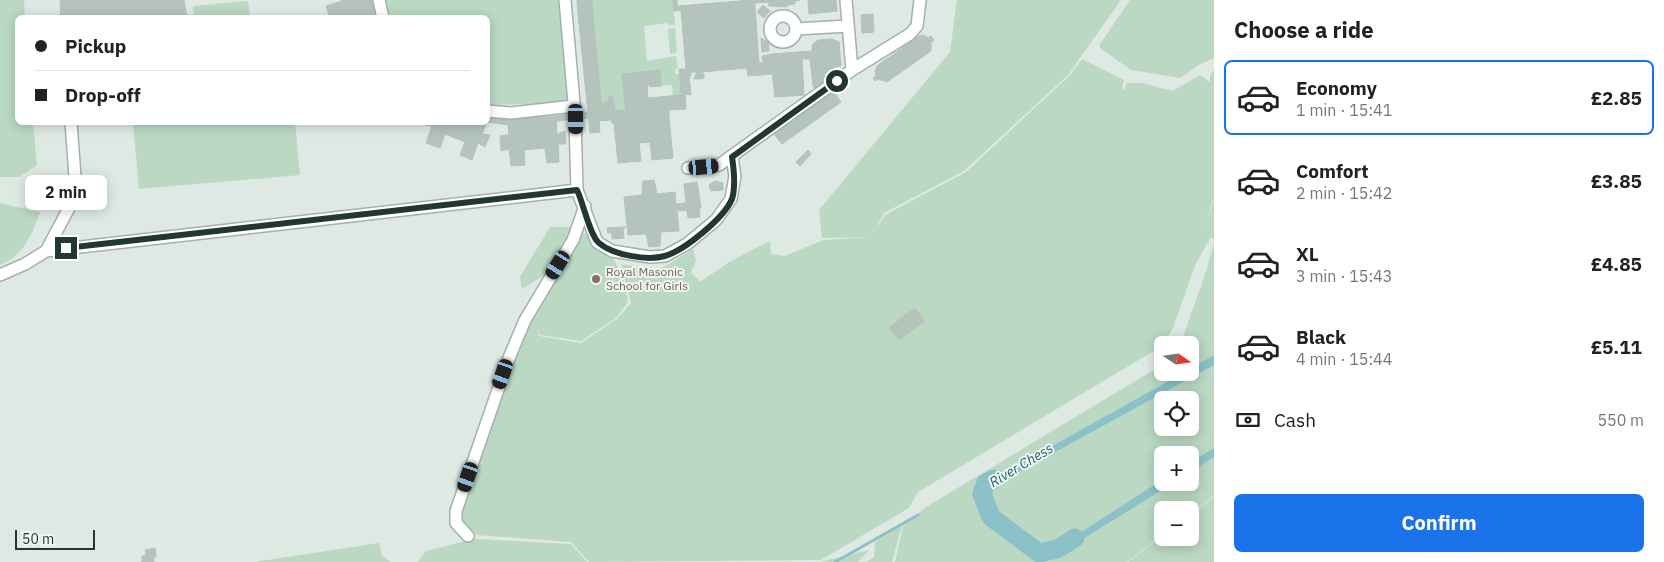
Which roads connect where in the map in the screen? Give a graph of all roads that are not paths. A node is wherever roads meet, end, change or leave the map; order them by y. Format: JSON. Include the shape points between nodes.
{"nodes":[{"id":1,"x":379,"y":0,"type":"edge"},
{"id":2,"x":565,"y":0,"type":"edge"},
{"id":3,"x":846,"y":0,"type":"edge"},
{"id":4,"x":920,"y":0,"type":"edge"},
{"id":5,"x":382,"y":15,"type":"edge"},
{"id":6,"x":848,"y":26,"type":"junction"},
{"id":7,"x":796,"y":29,"type":"dead end"},
{"id":8,"x":852,"y":70,"type":"junction"},
{"id":9,"x":490,"y":111,"type":"edge"},
{"id":10,"x":575,"y":113,"type":"junction"},
{"id":11,"x":71,"y":125,"type":"edge"},
{"id":12,"x":732,"y":157,"type":"junction"},
{"id":13,"x":688,"y":168,"type":"dead end"},
{"id":14,"x":577,"y":190,"type":"junction"},
{"id":15,"x":585,"y":206,"type":"junction"},
{"id":16,"x":46,"y":251,"type":"junction"},
{"id":17,"x":0,"y":275,"type":"edge"},
{"id":18,"x":468,"y":536,"type":"dead end"}],
"edges":[{"from":1,"to":5,"type":"lane"},
{"from":2,"to":10,"type":"lane"},
{"from":3,"to":6,"type":"lane"},
{"from":4,"to":8,"type":"lane","via":[[917,26],[910,34]]},
{"from":6,"to":7,"type":"lane"},
{"from":6,"to":8,"type":"lane"},
{"from":8,"to":12,"type":"lane"},
{"from":9,"to":10,"type":"lane"},
{"from":10,"to":14,"type":"lane"},
{"from":11,"to":16,"type":"lane","via":[[74,185],[69,208]]},
{"from":12,"to":13,"type":"lane","via":[[719,165]]},
{"from":12,"to":15,"type":"lane","via":[[735,176],[732,199],[716,220],[687,244],[665,256],[650,258],[612,251],[597,242]]},
{"from":14,"to":15,"type":"lane"},
{"from":14,"to":16,"type":"lane"},
{"from":15,"to":18,"type":"lane","via":[[573,240],[525,320],[509,358],[456,511],[456,523]]},
{"from":16,"to":17,"type":"lane"}]}
